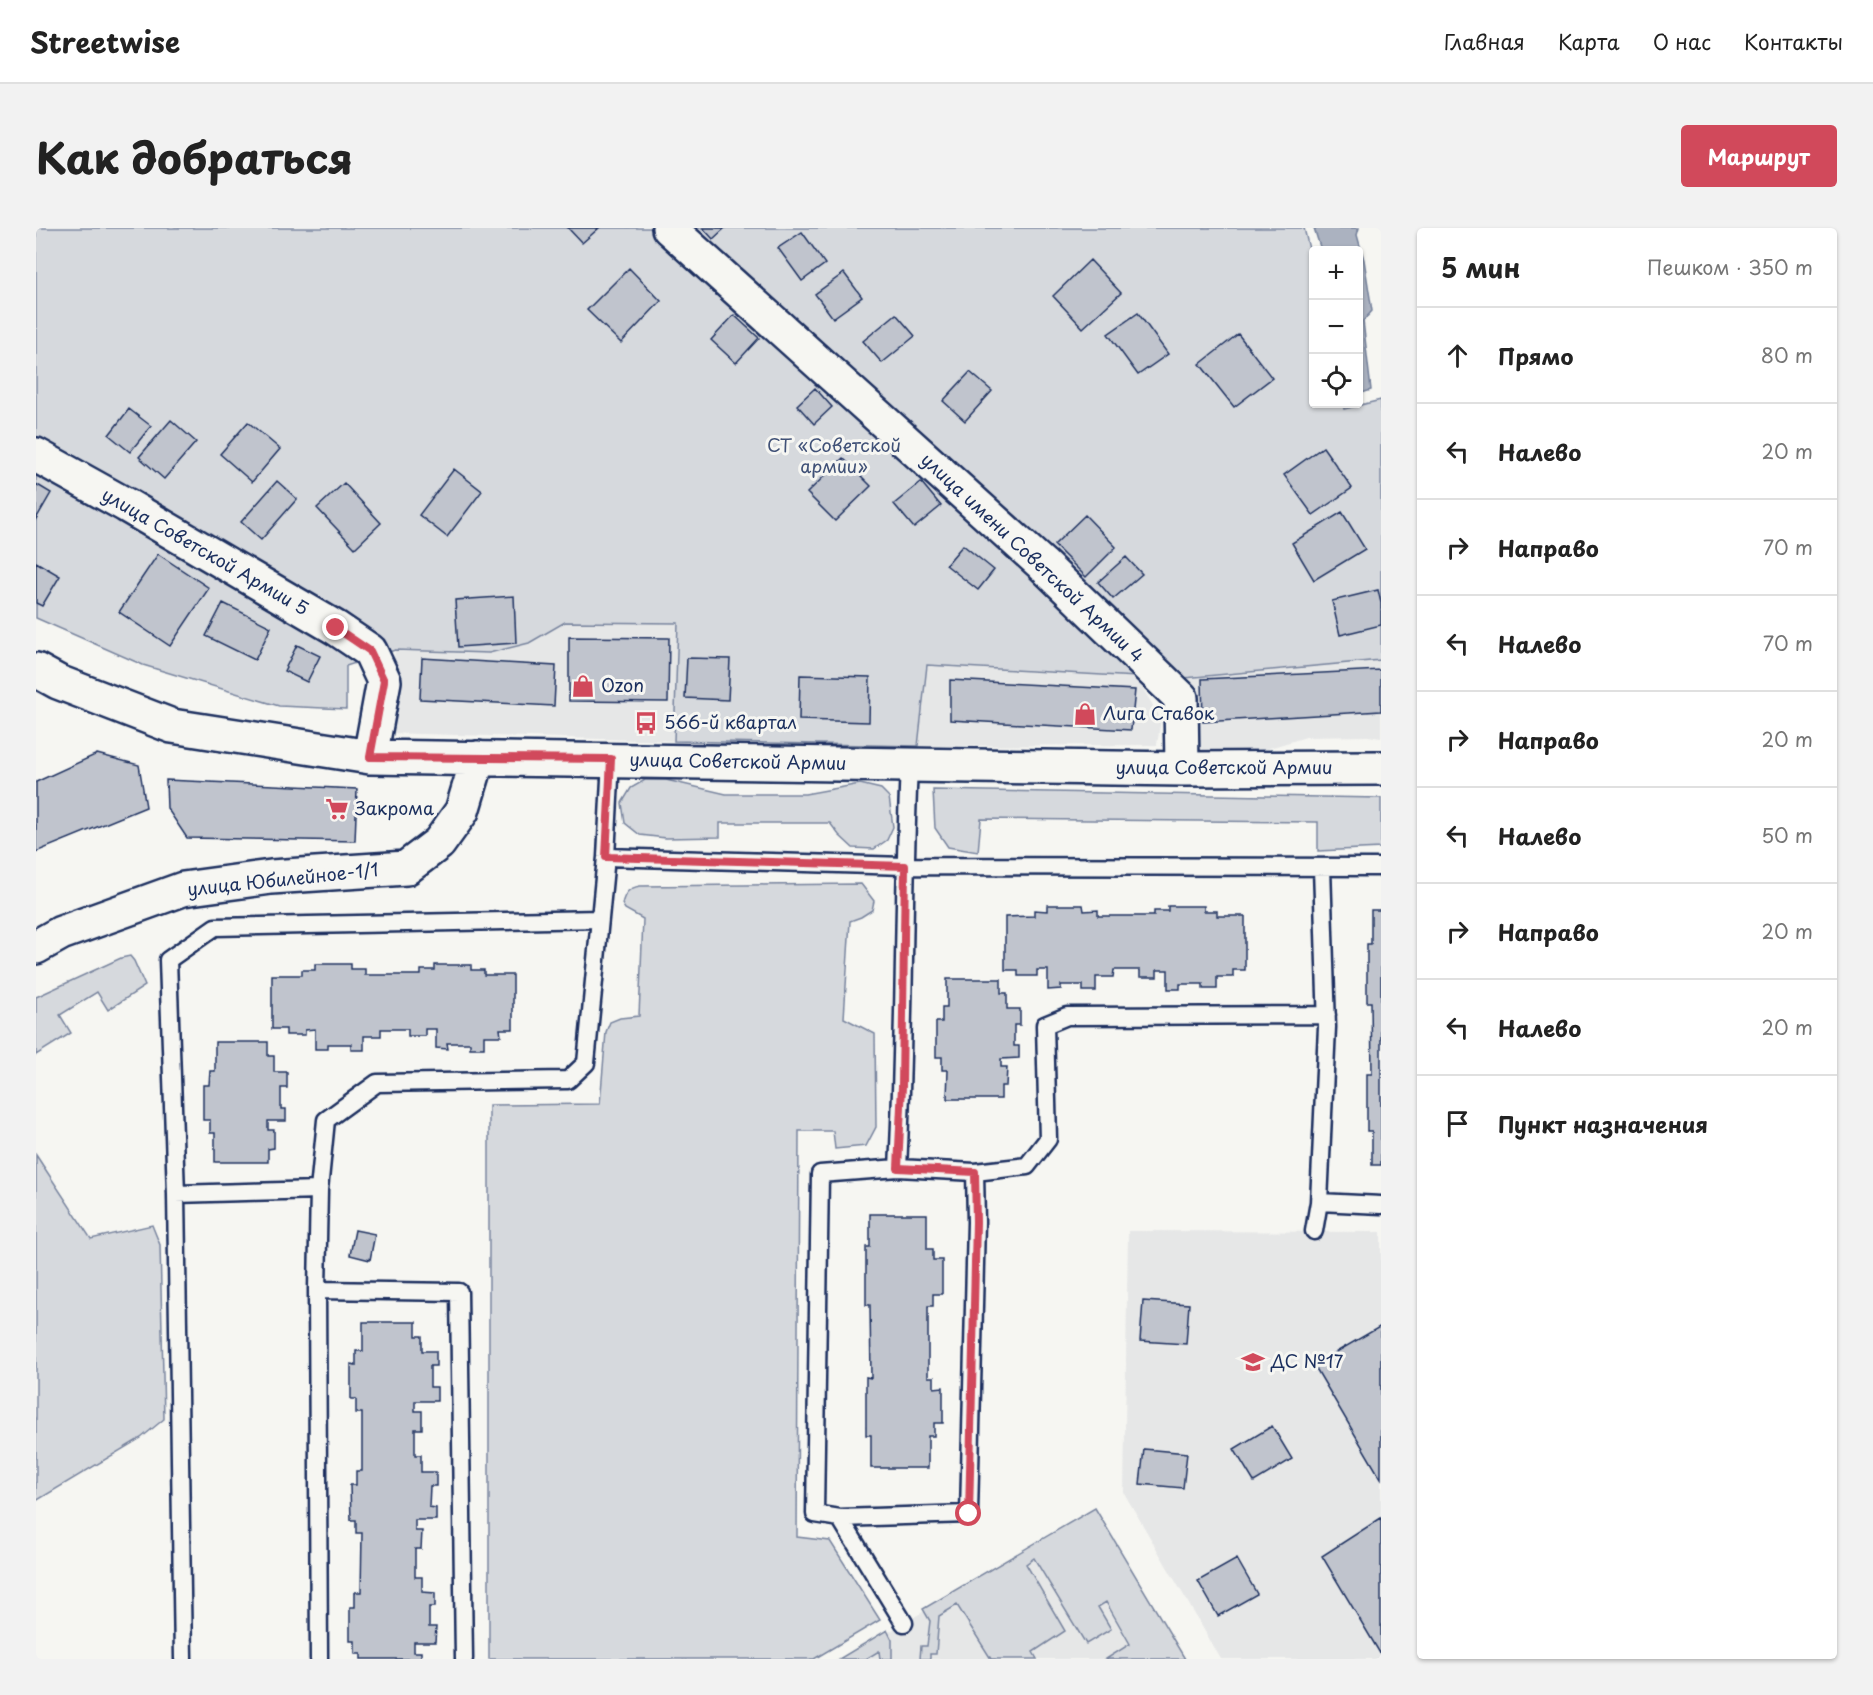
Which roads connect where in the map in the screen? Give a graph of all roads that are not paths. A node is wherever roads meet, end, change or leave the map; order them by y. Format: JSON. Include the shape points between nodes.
{"nodes":[{"id":1,"x":669,"y":228,"type":"edge"},
{"id":2,"x":36,"y":455,"type":"edge"},
{"id":3,"x":36,"y":670,"type":"edge"},
{"id":4,"x":370,"y":757,"type":"junction"},
{"id":5,"x":478,"y":758,"type":"junction"},
{"id":6,"x":611,"y":759,"type":"junction"},
{"id":7,"x":909,"y":765,"type":"junction"},
{"id":8,"x":1381,"y":768,"type":"edge"},
{"id":9,"x":1182,"y":769,"type":"junction"},
{"id":10,"x":606,"y":857,"type":"junction"},
{"id":11,"x":905,"y":866,"type":"junction"},
{"id":12,"x":1381,"y":867,"type":"edge"},
{"id":13,"x":1322,"y":868,"type":"junction"},
{"id":14,"x":600,"y":919,"type":"junction"},
{"id":15,"x":36,"y":947,"type":"edge"},
{"id":16,"x":1327,"y":1015,"type":"junction"},
{"id":17,"x":898,"y":1168,"type":"junction"},
{"id":18,"x":975,"y":1172,"type":"junction"},
{"id":19,"x":319,"y":1190,"type":"junction"},
{"id":20,"x":176,"y":1194,"type":"junction"},
{"id":21,"x":1319,"y":1202,"type":"junction"},
{"id":22,"x":1381,"y":1204,"type":"edge"},
{"id":23,"x":1314,"y":1231,"type":"dead end"},
{"id":24,"x":317,"y":1290,"type":"junction"},
{"id":25,"x":840,"y":1518,"type":"junction"},
{"id":26,"x":904,"y":1623,"type":"dead end"},
{"id":27,"x":183,"y":1659,"type":"edge"},
{"id":28,"x":319,"y":1659,"type":"edge"},
{"id":29,"x":464,"y":1659,"type":"edge"}],
"edges":[{"from":1,"to":9,"type":"street","name":"улица имени Советской Армии 4","via":[[1042,564],[1181,698]]},
{"from":2,"to":4,"type":"street","name":"улица Советской Армии 5","via":[[370,651],[384,681]]},
{"from":3,"to":4,"type":"street","name":"улица Советской Армии","via":[[172,726]]},
{"from":4,"to":5,"type":"street","name":"улица Советской Армии"},
{"from":5,"to":6,"type":"street","name":"улица Советской Армии"},
{"from":5,"to":15,"type":"street","name":"улица Юбилейное-1/1","via":[[462,811],[439,843],[406,868],[183,889],[61,933]]},
{"from":6,"to":7,"type":"street","name":"улица Советской Армии"},
{"from":6,"to":10,"type":"lane"},
{"from":7,"to":9,"type":"street","name":"улица Советской Армии"},
{"from":7,"to":11,"type":"lane"},
{"from":8,"to":9,"type":"street","name":"улица Советской Армии"},
{"from":10,"to":11,"type":"lane"},
{"from":10,"to":14,"type":"lane"},
{"from":11,"to":13,"type":"lane"},
{"from":11,"to":17,"type":"lane"},
{"from":12,"to":13,"type":"lane"},
{"from":13,"to":16,"type":"lane"},
{"from":14,"to":19,"type":"lane","via":[[586,1063],[568,1080],[377,1083],[326,1119]]},
{"from":14,"to":20,"type":"lane","via":[[215,927],[168,960]]},
{"from":16,"to":18,"type":"lane","via":[[1066,1016],[1045,1025],[1048,1139],[1027,1166]]},
{"from":16,"to":21,"type":"lane"},
{"from":17,"to":18,"type":"lane"},
{"from":17,"to":25,"type":"lane","via":[[820,1174],[815,1515]]},
{"from":18,"to":25,"type":"lane","via":[[969,1514]]},
{"from":19,"to":20,"type":"lane"},
{"from":19,"to":24,"type":"lane"},
{"from":20,"to":27,"type":"lane"},
{"from":21,"to":22,"type":"lane"},
{"from":21,"to":23,"type":"lane"},
{"from":24,"to":28,"type":"lane"},
{"from":24,"to":29,"type":"lane","via":[[459,1292]]},
{"from":25,"to":26,"type":"lane"}]}
